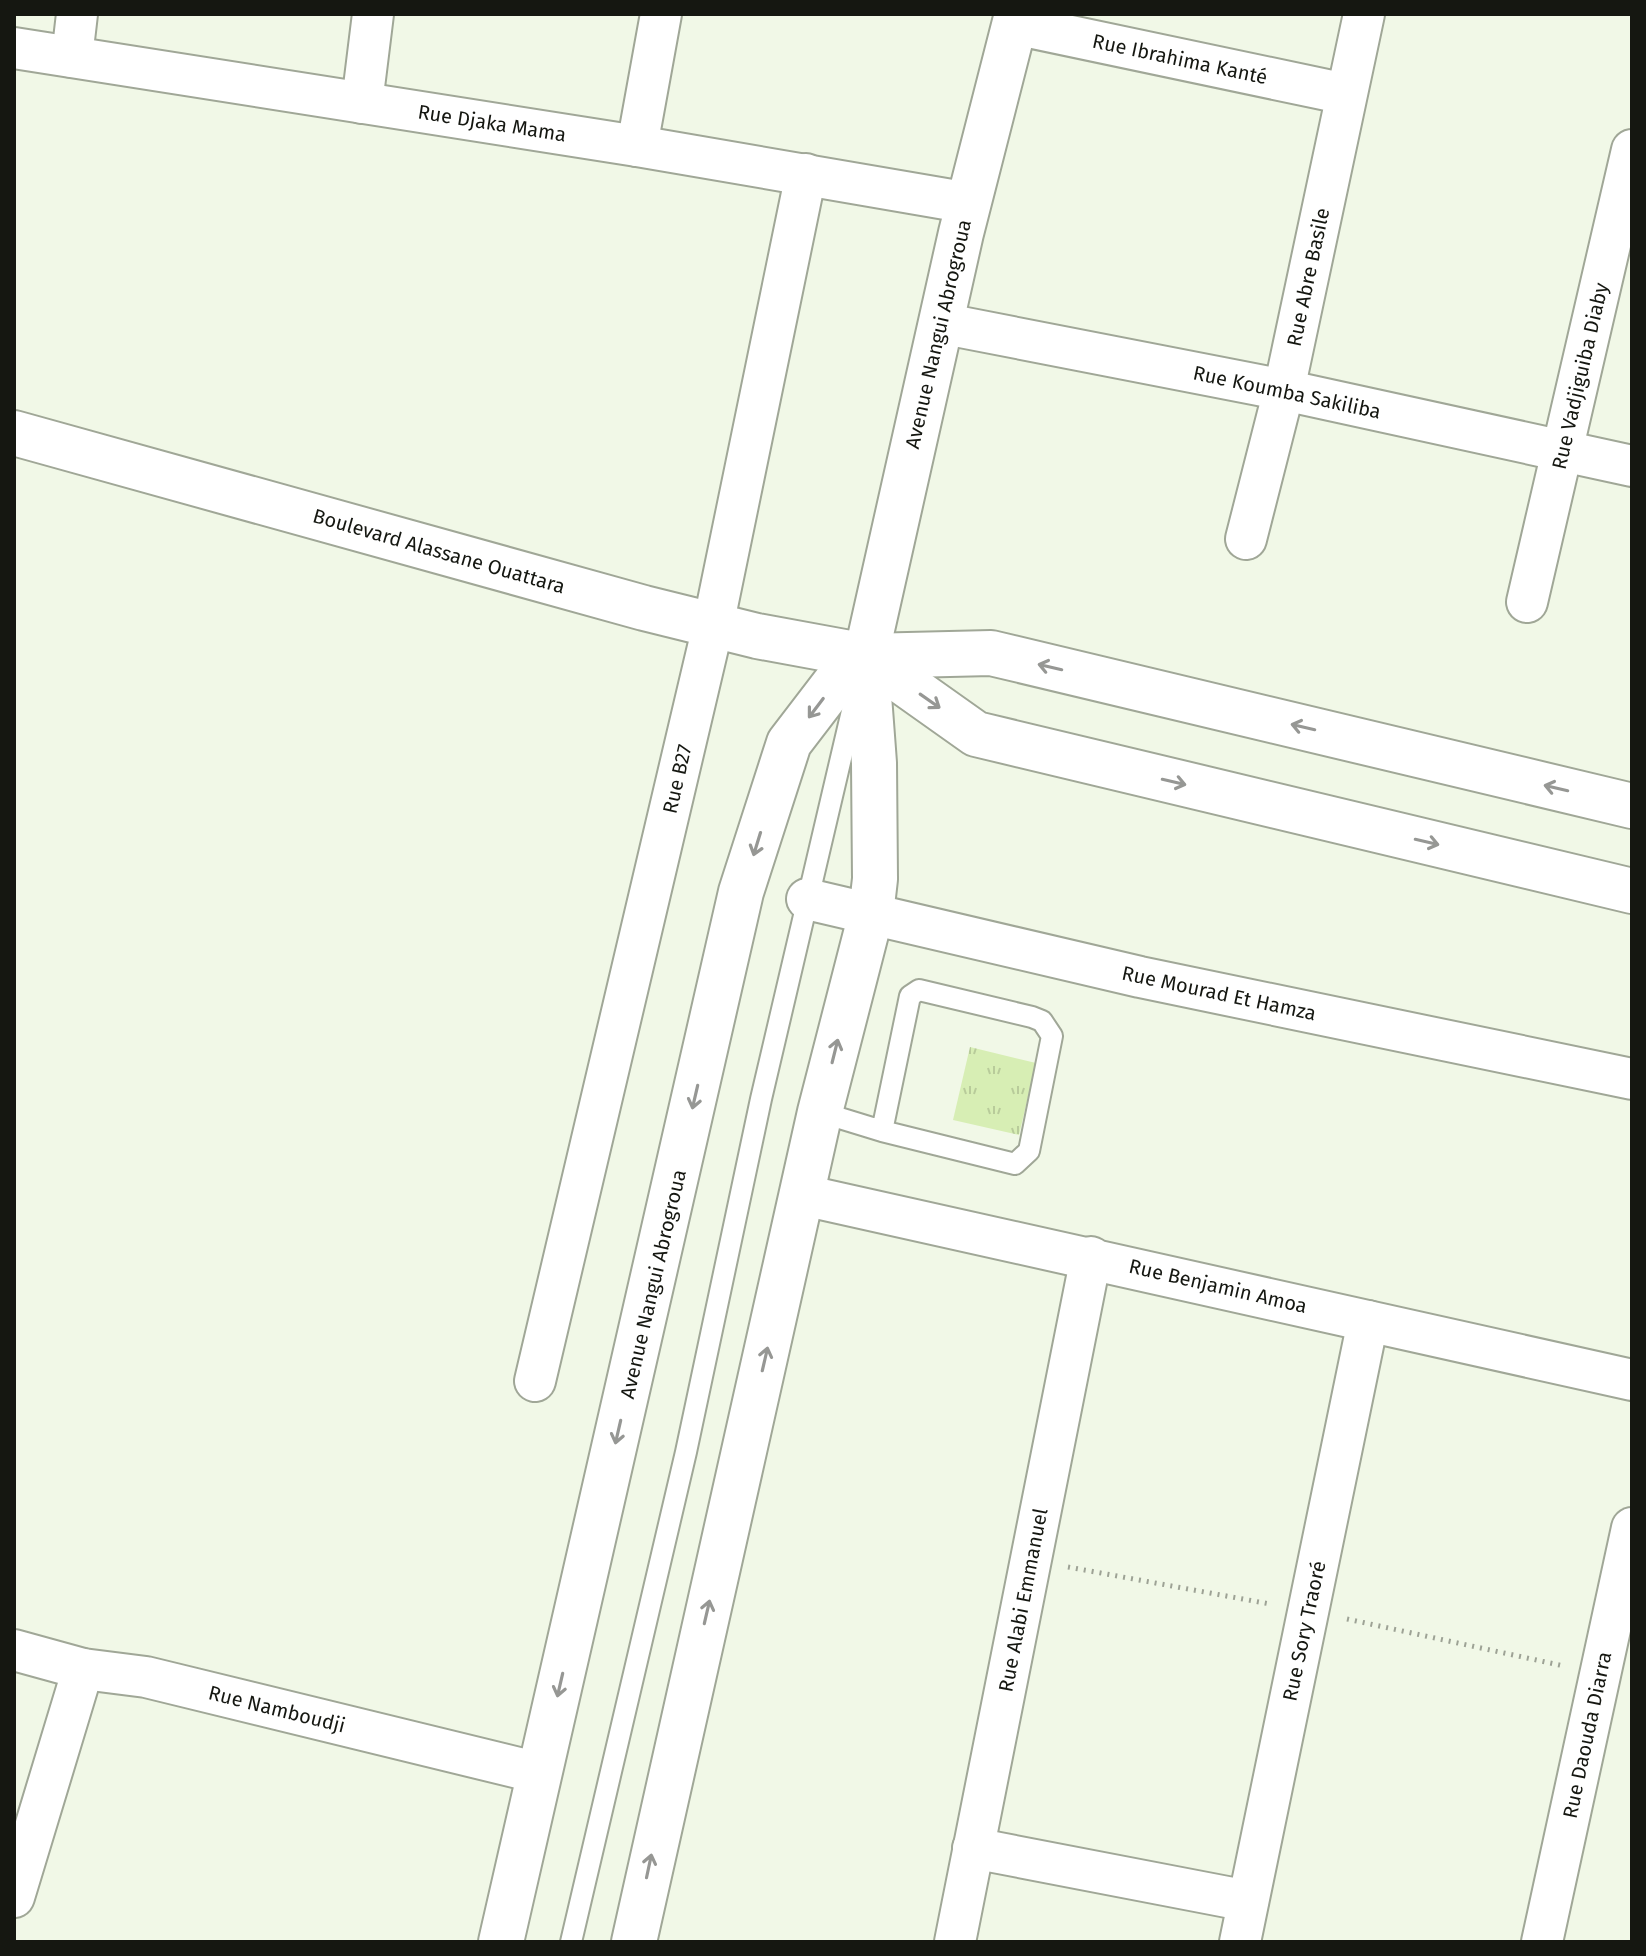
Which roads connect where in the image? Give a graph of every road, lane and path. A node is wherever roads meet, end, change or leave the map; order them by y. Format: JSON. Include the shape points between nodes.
{"nodes":[{"id":1,"x":77,"y":14,"type":"edge"},
{"id":2,"x":373,"y":14,"type":"edge"},
{"id":3,"x":661,"y":14,"type":"edge"},
{"id":4,"x":1364,"y":14,"type":"edge"},
{"id":5,"x":1016,"y":19,"type":"edge"},
{"id":6,"x":14,"y":48,"type":"edge"},
{"id":7,"x":72,"y":57,"type":"junction"},
{"id":8,"x":1346,"y":94,"type":"junction"},
{"id":9,"x":362,"y":103,"type":"junction"},
{"id":10,"x":639,"y":134,"type":"junction"},
{"id":11,"x":1631,"y":162,"type":"edge"},
{"id":12,"x":806,"y":174,"type":"junction"},
{"id":13,"x":969,"y":203,"type":"junction"},
{"id":14,"x":940,"y":323,"type":"junction"},
{"id":15,"x":1284,"y":390,"type":"junction"},
{"id":16,"x":14,"y":433,"type":"edge"},
{"id":17,"x":1563,"y":452,"type":"junction"},
{"id":18,"x":1632,"y":466,"type":"edge"},
{"id":19,"x":1246,"y":539,"type":"dead end"},
{"id":20,"x":1527,"y":602,"type":"dead end"},
{"id":21,"x":713,"y":626,"type":"junction"},
{"id":22,"x":866,"y":656,"type":"junction"},
{"id":23,"x":1632,"y":806,"type":"edge"},
{"id":24,"x":1632,"y":891,"type":"edge"},
{"id":25,"x":807,"y":899,"type":"junction"},
{"id":26,"x":871,"y":914,"type":"junction"},
{"id":27,"x":1632,"y":1079,"type":"edge"},
{"id":28,"x":820,"y":1112,"type":"junction"},
{"id":29,"x":882,"y":1131,"type":"junction"},
{"id":30,"x":803,"y":1195,"type":"junction"},
{"id":31,"x":1091,"y":1257,"type":"junction"},
{"id":32,"x":1368,"y":1321,"type":"junction"},
{"id":33,"x":1632,"y":1380,"type":"edge"},
{"id":34,"x":535,"y":1381,"type":"dead end"},
{"id":35,"x":1632,"y":1528,"type":"edge"},
{"id":36,"x":14,"y":1650,"type":"edge"},
{"id":37,"x":83,"y":1669,"type":"junction"},
{"id":38,"x":539,"y":1773,"type":"junction"},
{"id":39,"x":973,"y":1848,"type":"junction"},
{"id":40,"x":14,"y":1897,"type":"edge"},
{"id":41,"x":1248,"y":1901,"type":"junction"},
{"id":42,"x":501,"y":1942,"type":"edge"},
{"id":43,"x":571,"y":1942,"type":"edge"},
{"id":44,"x":634,"y":1942,"type":"edge"},
{"id":45,"x":955,"y":1942,"type":"edge"},
{"id":46,"x":1240,"y":1942,"type":"edge"},
{"id":47,"x":1542,"y":1942,"type":"edge"}],
"edges":[{"from":1,"to":7,"type":"street"},
{"from":2,"to":9,"type":"street"},
{"from":3,"to":10,"type":"street"},
{"from":4,"to":8,"type":"street","name":"Rue Abre Basile"},
{"from":5,"to":8,"type":"street","name":"Rue Ibrahima Kanté"},
{"from":5,"to":13,"type":"main road","name":"Avenue Nangui Abrogroua"},
{"from":6,"to":7,"type":"street","name":"Rue Djaka Mama"},
{"from":7,"to":9,"type":"street","name":"Rue Djaka Mama"},
{"from":8,"to":15,"type":"street","name":"Rue Abre Basile"},
{"from":9,"to":10,"type":"street","name":"Rue Djaka Mama"},
{"from":10,"to":12,"type":"street","name":"Rue Djaka Mama"},
{"from":11,"to":17,"type":"street","name":"Rue Vadjiguiba Diaby"},
{"from":12,"to":13,"type":"street","name":"Rue Djaka Mama"},
{"from":12,"to":21,"type":"street","name":"Rue B27"},
{"from":13,"to":14,"type":"main road","name":"Avenue Nangui Abrogroua"},
{"from":14,"to":15,"type":"street","name":"Rue Koumba Sakiliba"},
{"from":14,"to":22,"type":"main road","name":"Avenue Nangui Abrogroua"},
{"from":15,"to":17,"type":"street","name":"Rue Koumba Sakiliba"},
{"from":15,"to":19,"type":"street","name":"Rue Abre Basile"},
{"from":16,"to":21,"type":"main road","name":"Boulevard Alassane Ouattara"},
{"from":17,"to":18,"type":"street","name":"Rue Koumba Sakiliba"},
{"from":17,"to":20,"type":"street","name":"Rue Vadjiguiba Diaby"},
{"from":21,"to":22,"type":"main road","name":"Boulevard Alassane Ouattara"},
{"from":21,"to":34,"type":"street","name":"Rue B27"},
{"from":23,"to":22,"type":"main road","one_way":true,"via":[[991,653]]},
{"from":22,"to":24,"type":"main road","one_way":true,"via":[[976,734]]},
{"from":22,"to":25,"type":"lane","name":"Avenue Nangui Abrogroua"},
{"from":22,"to":26,"type":"main road","name":"Avenue Nangui Abrogroua","via":[[874,763]]},
{"from":22,"to":38,"type":"main road","name":"Avenue Nangui Abrogroua","one_way":true,"via":[[838,679],[789,743],[741,892]]},
{"from":25,"to":26,"type":"street","name":"Rue Mourad Et Hamza"},
{"from":25,"to":43,"type":"lane","name":"Avenue Nangui Abrogroua","via":[[686,1452]]},
{"from":26,"to":27,"type":"street","name":"Rue Mourad Et Hamza","via":[[1140,977]]},
{"from":28,"to":26,"type":"main road","name":"Avenue Nangui Abrogroua","one_way":true},
{"from":28,"to":29,"type":"lane"},
{"from":28,"to":30,"type":"main road","name":"Avenue Nangui Abrogroua"},
{"from":29,"to":29,"type":"lane","via":[[910,996],[919,990],[1032,1017],[1052,1036],[1029,1151],[1015,1164]]},
{"from":30,"to":31,"type":"street","name":"Rue Benjamin Amoa"},
{"from":44,"to":30,"type":"main road","name":"Avenue Nangui Abrogroua","one_way":true},
{"from":31,"to":32,"type":"street","name":"Rue Benjamin Amoa"},
{"from":31,"to":39,"type":"street","name":"Rue Alabi Emmanuel"},
{"from":32,"to":33,"type":"street","name":"Rue Benjamin Amoa"},
{"from":32,"to":41,"type":"street","name":"Rue Sory Traoré"},
{"from":35,"to":47,"type":"street","name":"Rue Daouda Diarra"},
{"from":36,"to":37,"type":"street","name":"Rue Namboudji"},
{"from":37,"to":38,"type":"street","name":"Rue Namboudji","via":[[146,1677]]},
{"from":37,"to":40,"type":"street"},
{"from":38,"to":42,"type":"main road","name":"Avenue Nangui Abrogroua"},
{"from":39,"to":41,"type":"street"},
{"from":39,"to":45,"type":"street","name":"Rue Alabi Emmanuel"},
{"from":41,"to":46,"type":"street","name":"Rue Sory Traoré"}]}
